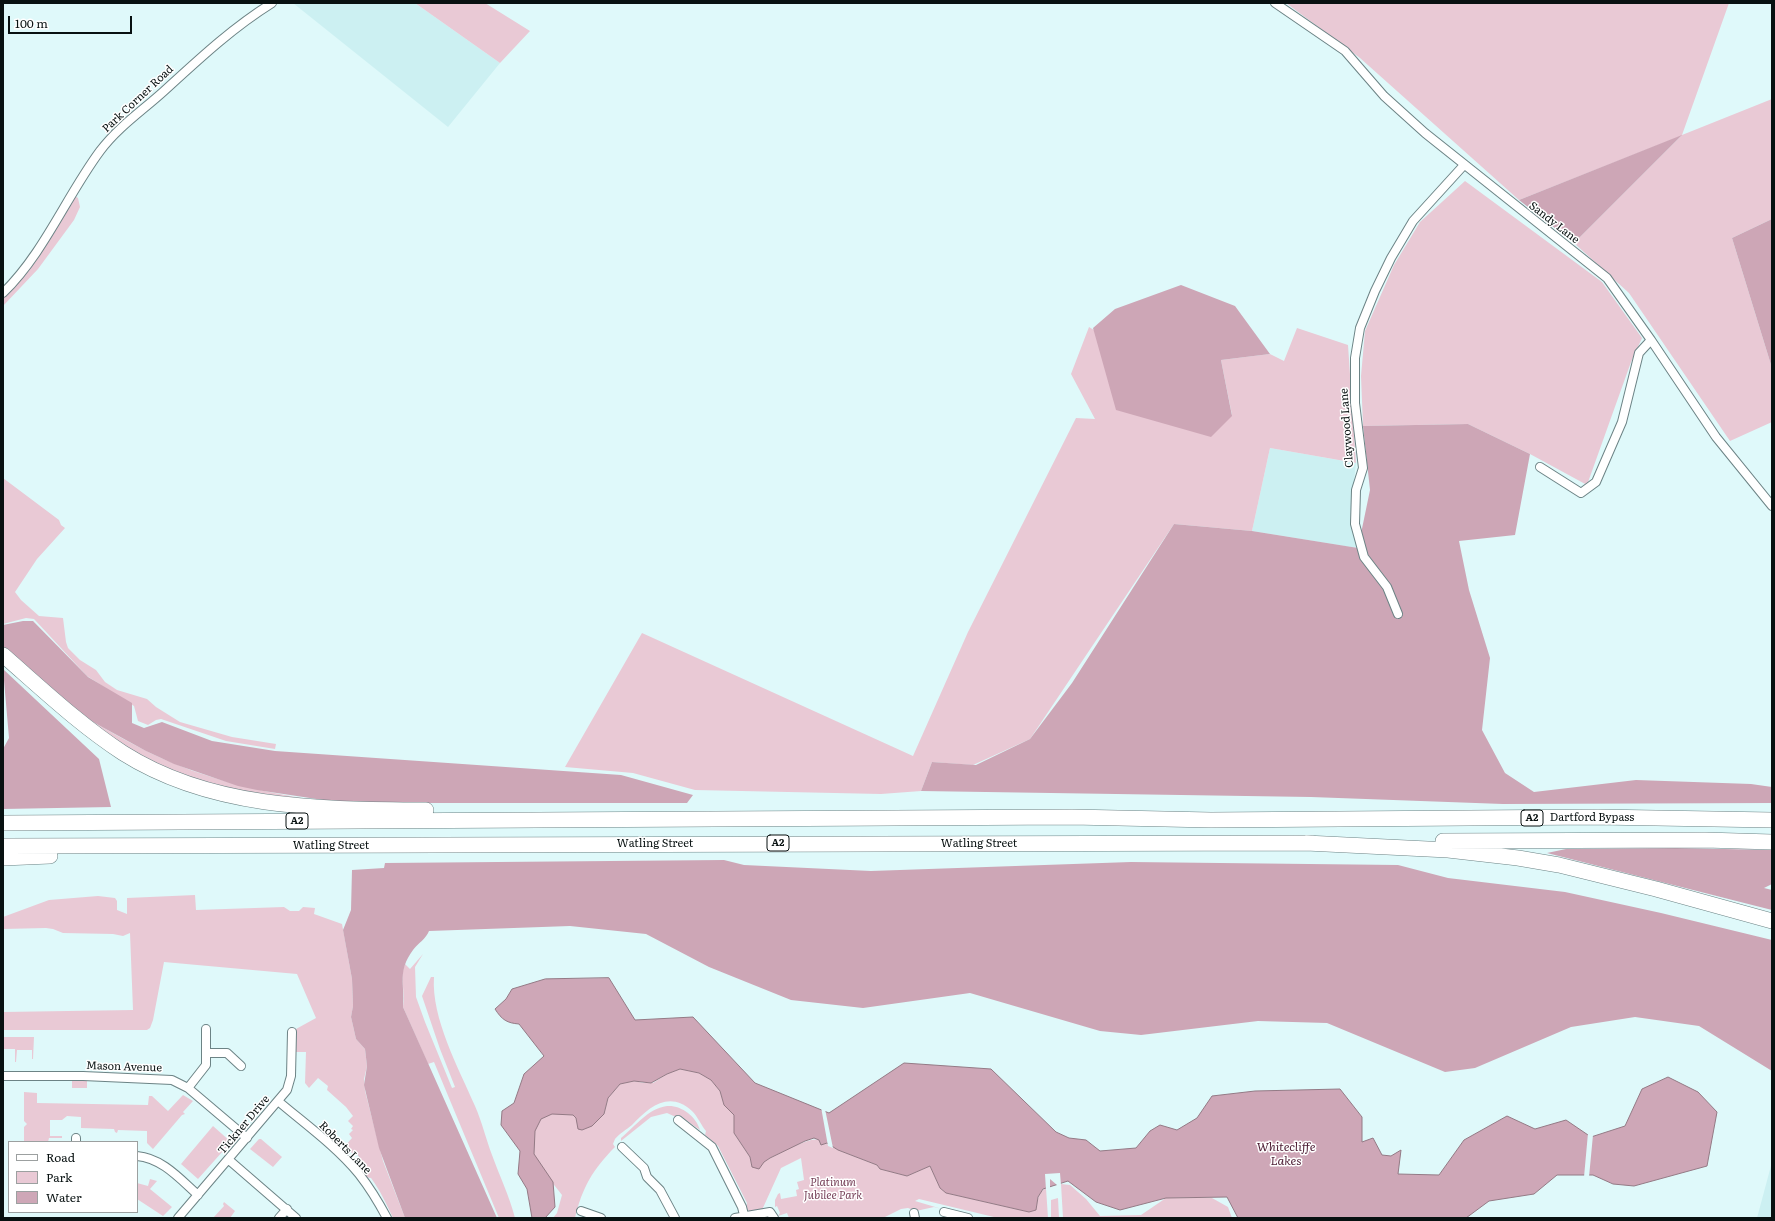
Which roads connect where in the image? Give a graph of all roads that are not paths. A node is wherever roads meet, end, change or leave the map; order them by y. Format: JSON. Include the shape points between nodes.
{"nodes":[{"id":1,"x":272,"y":3,"type":"edge"},
{"id":2,"x":1275,"y":3,"type":"edge"},
{"id":3,"x":1464,"y":165,"type":"junction"},
{"id":4,"x":3,"y":293,"type":"edge"},
{"id":5,"x":1651,"y":340,"type":"junction"},
{"id":6,"x":1540,"y":467,"type":"dead end"},
{"id":7,"x":1772,"y":506,"type":"edge"},
{"id":8,"x":1398,"y":614,"type":"dead end"},
{"id":9,"x":3,"y":655,"type":"edge"},
{"id":10,"x":590,"y":820,"type":"junction"},
{"id":11,"x":1772,"y":820,"type":"edge"},
{"id":12,"x":3,"y":823,"type":"edge"},
{"id":13,"x":1772,"y":842,"type":"edge"},
{"id":14,"x":1312,"y":843,"type":"junction"},
{"id":15,"x":3,"y":846,"type":"edge"},
{"id":16,"x":249,"y":846,"type":"junction"},
{"id":17,"x":3,"y":858,"type":"edge"},
{"id":18,"x":1772,"y":921,"type":"edge"},
{"id":19,"x":206,"y":1029,"type":"dead end"},
{"id":20,"x":292,"y":1032,"type":"dead end"},
{"id":21,"x":206,"y":1053,"type":"junction"},
{"id":22,"x":241,"y":1066,"type":"dead end"},
{"id":23,"x":3,"y":1076,"type":"edge"},
{"id":24,"x":188,"y":1088,"type":"junction"},
{"id":25,"x":278,"y":1101,"type":"junction"},
{"id":26,"x":678,"y":1120,"type":"dead end"},
{"id":27,"x":247,"y":1138,"type":"junction"},
{"id":28,"x":622,"y":1147,"type":"dead end"},
{"id":29,"x":138,"y":1156,"type":"edge"},
{"id":30,"x":229,"y":1160,"type":"junction"},
{"id":31,"x":198,"y":1195,"type":"junction"},
{"id":32,"x":287,"y":1209,"type":"junction"},
{"id":33,"x":581,"y":1211,"type":"dead end"},
{"id":34,"x":944,"y":1212,"type":"dead end"},
{"id":35,"x":744,"y":1215,"type":"junction"},
{"id":36,"x":178,"y":1218,"type":"edge"},
{"id":37,"x":279,"y":1218,"type":"edge"},
{"id":38,"x":296,"y":1218,"type":"edge"},
{"id":39,"x":387,"y":1218,"type":"edge"},
{"id":40,"x":601,"y":1218,"type":"edge"},
{"id":41,"x":675,"y":1218,"type":"edge"},
{"id":42,"x":735,"y":1218,"type":"edge"},
{"id":43,"x":774,"y":1218,"type":"edge"},
{"id":44,"x":968,"y":1218,"type":"edge"}],
"edges":[{"from":1,"to":4,"type":"street","name":"Park Corner Road","via":[[216,42],[164,92],[114,134],[85,173],[34,255]]},
{"from":2,"to":3,"type":"street","name":"Sandy Lane","via":[[1344,52],[1384,96]]},
{"from":3,"to":5,"type":"street","name":"Sandy Lane","via":[[1607,278]]},
{"from":3,"to":8,"type":"street","name":"Claywood Lane","via":[[1413,221],[1391,258],[1360,328],[1355,403],[1363,468],[1356,490],[1355,524],[1364,557],[1388,587]]},
{"from":5,"to":6,"type":"street","via":[[1639,353],[1622,422],[1596,482],[1581,493]]},
{"from":5,"to":7,"type":"street","name":"Sandy Lane","via":[[1716,437]]},
{"from":9,"to":10,"type":"highway","via":[[81,722],[124,753],[166,775],[212,792],[250,800],[304,806],[441,810]]},
{"from":10,"to":11,"type":"highway","name":"Dartford Bypass","number":"A2","via":[[1072,817],[1292,820],[1598,817]]},
{"from":10,"to":12,"type":"highway","number":"A2"},
{"from":13,"to":14,"type":"highway","name":"Dartford Bypass","number":"A2","via":[[1644,840]]},
{"from":14,"to":16,"type":"highway","name":"Watling Street","number":"A2"},
{"from":14,"to":18,"type":"highway","number":"A2","via":[[1448,850],[1518,858],[1559,865],[1656,889]]},
{"from":15,"to":16,"type":"highway","name":"Watling Street","number":"A2"},
{"from":16,"to":17,"type":"highway"},
{"from":19,"to":21,"type":"street"},
{"from":20,"to":25,"type":"street","name":"Tickner Drive","via":[[291,1078],[288,1089]]},
{"from":21,"to":22,"type":"street","via":[[227,1053]]},
{"from":21,"to":24,"type":"street","via":[[205,1066]]},
{"from":23,"to":24,"type":"street","name":"Mason Avenue","via":[[156,1079],[174,1081]]},
{"from":24,"to":27,"type":"street","name":"Mason Avenue"},
{"from":25,"to":27,"type":"street","name":"Tickner Drive"},
{"from":25,"to":39,"type":"street","name":"Roberts Lane","via":[[320,1136],[358,1173],[376,1197]]},
{"from":26,"to":35,"type":"street","via":[[712,1147]]},
{"from":27,"to":30,"type":"street","name":"Tickner Drive"},
{"from":28,"to":41,"type":"street","via":[[644,1168],[647,1177],[660,1190]]},
{"from":29,"to":31,"type":"street","via":[[160,1162]]},
{"from":30,"to":31,"type":"street","name":"Tickner Drive"},
{"from":30,"to":32,"type":"street"},
{"from":31,"to":36,"type":"street","name":"Tickner Drive"},
{"from":32,"to":37,"type":"street"},
{"from":32,"to":38,"type":"street"},
{"from":33,"to":40,"type":"street"},
{"from":34,"to":44,"type":"street"},
{"from":35,"to":42,"type":"street"},
{"from":35,"to":43,"type":"street","via":[[770,1212]]}]}
